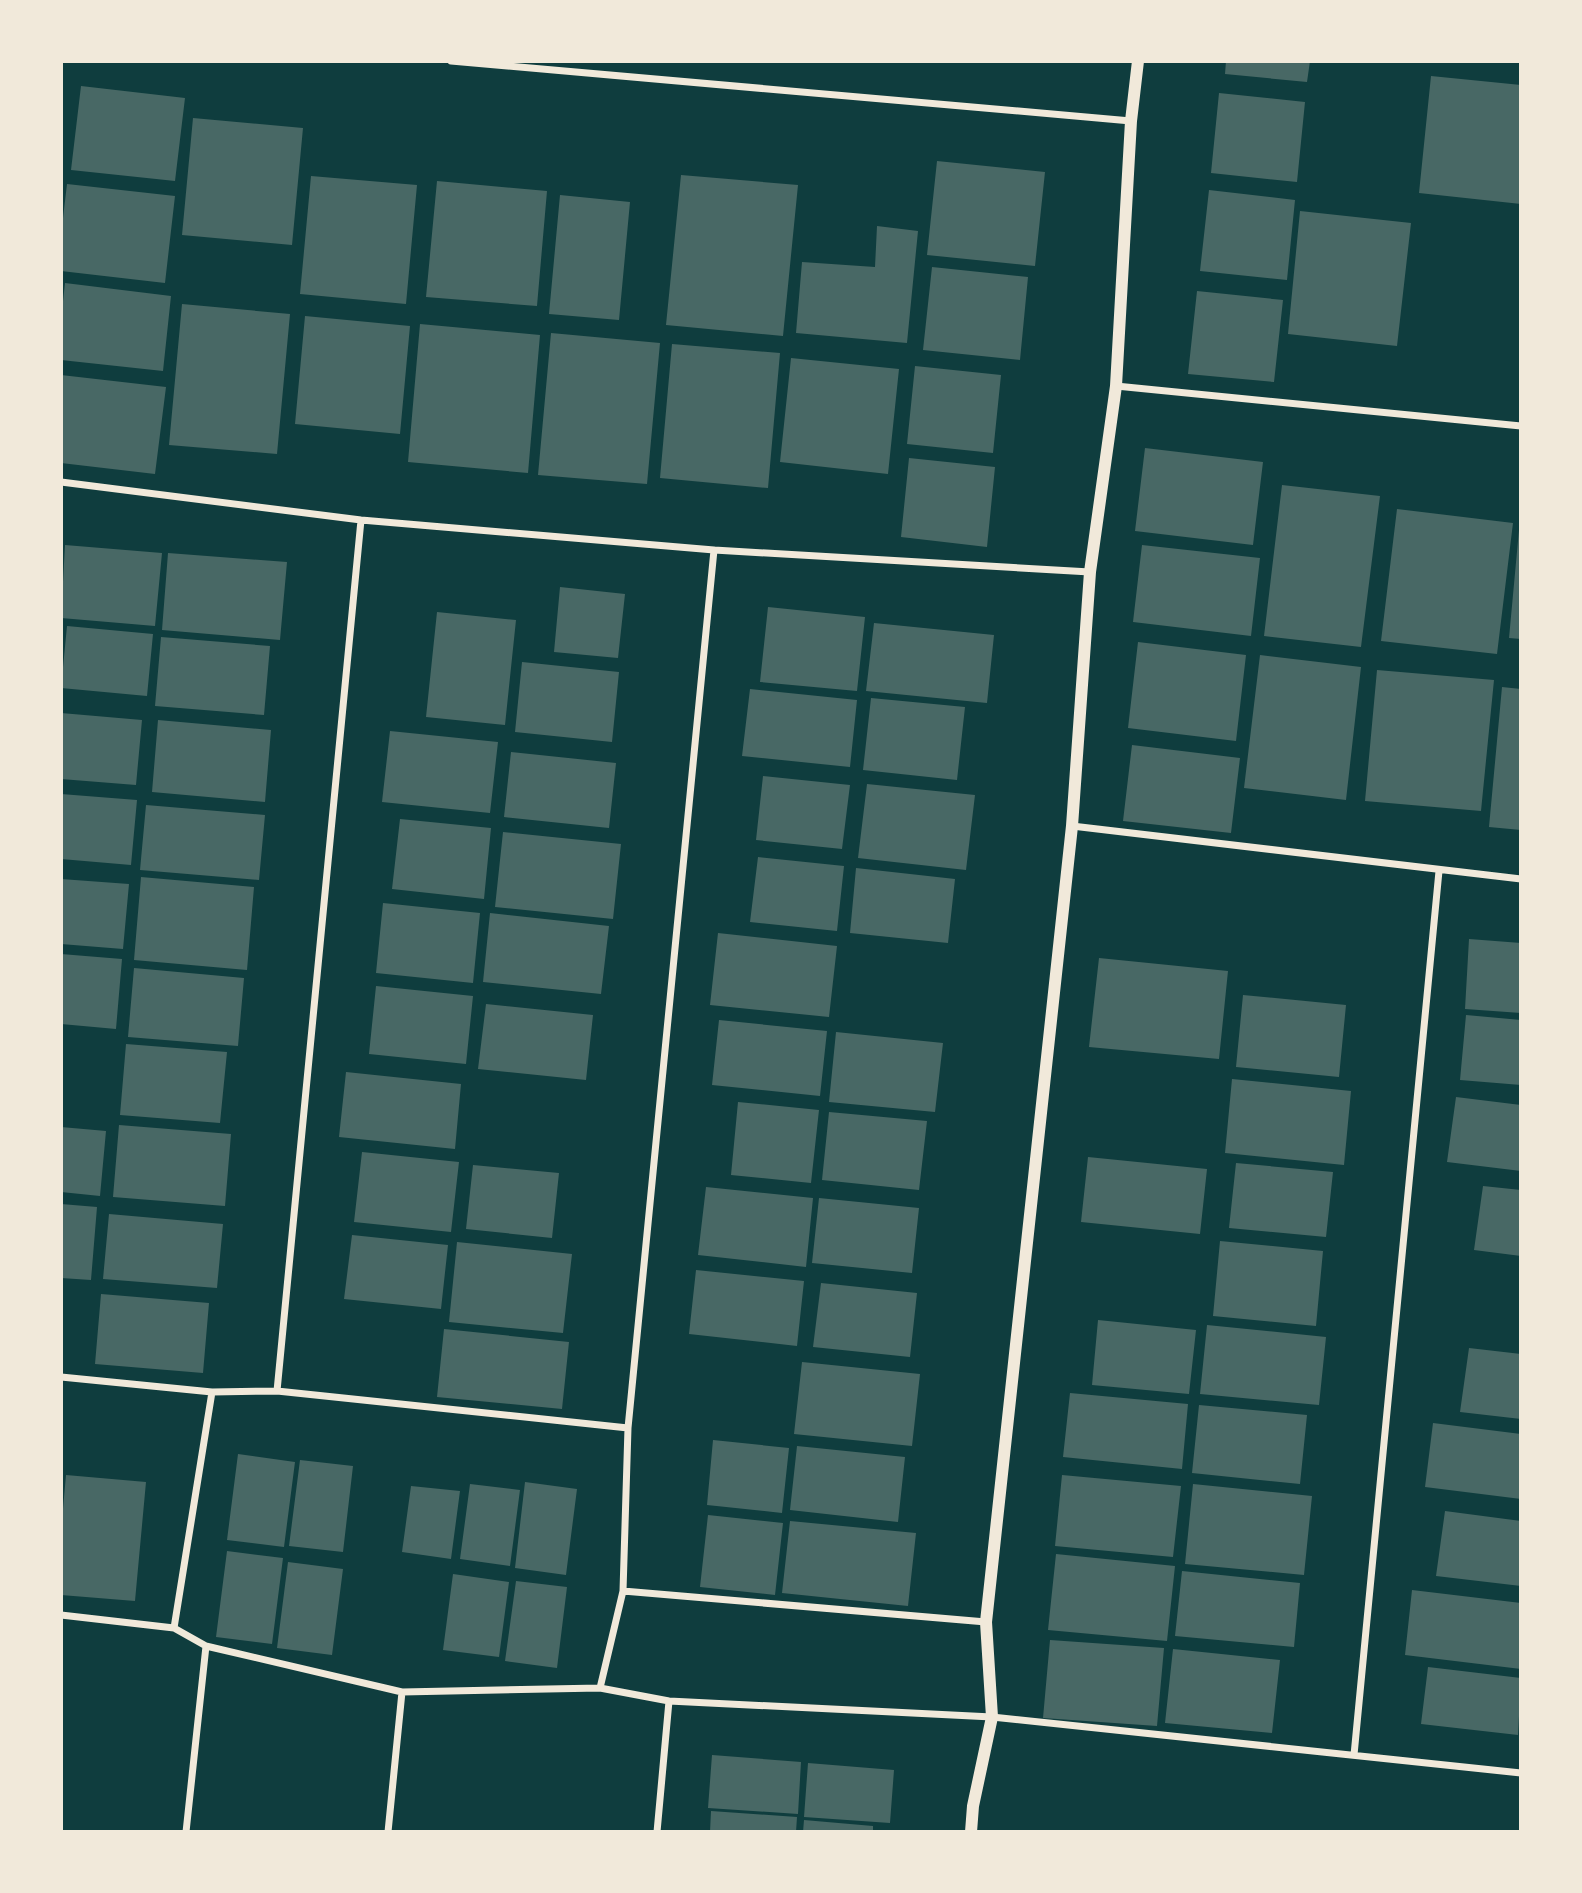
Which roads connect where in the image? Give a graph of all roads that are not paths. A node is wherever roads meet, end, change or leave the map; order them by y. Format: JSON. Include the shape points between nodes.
{"nodes":[{"id":1,"x":451,"y":61,"type":"edge"},
{"id":2,"x":1138,"y":61,"type":"edge"},
{"id":3,"x":1131,"y":121,"type":"junction"},
{"id":4,"x":1116,"y":386,"type":"junction"},
{"id":5,"x":1521,"y":426,"type":"edge"},
{"id":6,"x":61,"y":482,"type":"edge"},
{"id":7,"x":361,"y":520,"type":"junction"},
{"id":8,"x":714,"y":550,"type":"junction"},
{"id":9,"x":1090,"y":572,"type":"junction"},
{"id":10,"x":1072,"y":826,"type":"junction"},
{"id":11,"x":1439,"y":871,"type":"junction"},
{"id":12,"x":1521,"y":879,"type":"edge"},
{"id":13,"x":61,"y":1377,"type":"edge"},
{"id":14,"x":277,"y":1391,"type":"junction"},
{"id":15,"x":212,"y":1392,"type":"junction"},
{"id":16,"x":628,"y":1428,"type":"junction"},
{"id":17,"x":623,"y":1591,"type":"junction"},
{"id":18,"x":61,"y":1615,"type":"edge"},
{"id":19,"x":986,"y":1622,"type":"junction"},
{"id":20,"x":174,"y":1628,"type":"junction"},
{"id":21,"x":206,"y":1646,"type":"junction"},
{"id":22,"x":600,"y":1688,"type":"junction"},
{"id":23,"x":402,"y":1692,"type":"junction"},
{"id":24,"x":670,"y":1701,"type":"junction"},
{"id":25,"x":992,"y":1717,"type":"junction"},
{"id":26,"x":1354,"y":1755,"type":"junction"},
{"id":27,"x":1521,"y":1773,"type":"edge"},
{"id":28,"x":186,"y":1832,"type":"edge"},
{"id":29,"x":388,"y":1832,"type":"edge"},
{"id":30,"x":657,"y":1832,"type":"edge"},
{"id":31,"x":971,"y":1832,"type":"edge"}],
"edges":[{"from":1,"to":3,"type":"street"},
{"from":2,"to":3,"type":"street"},
{"from":3,"to":4,"type":"street"},
{"from":4,"to":5,"type":"street"},
{"from":4,"to":9,"type":"street"},
{"from":6,"to":7,"type":"street"},
{"from":7,"to":8,"type":"street"},
{"from":7,"to":14,"type":"street"},
{"from":8,"to":9,"type":"street"},
{"from":8,"to":16,"type":"street"},
{"from":9,"to":10,"type":"street"},
{"from":10,"to":11,"type":"street"},
{"from":10,"to":19,"type":"street"},
{"from":11,"to":12,"type":"street"},
{"from":11,"to":26,"type":"street"},
{"from":13,"to":15,"type":"street"},
{"from":14,"to":15,"type":"street"},
{"from":14,"to":16,"type":"street"},
{"from":15,"to":20,"type":"street"},
{"from":16,"to":17,"type":"street"},
{"from":17,"to":19,"type":"street"},
{"from":17,"to":22,"type":"street"},
{"from":18,"to":20,"type":"street"},
{"from":19,"to":25,"type":"street"},
{"from":20,"to":21,"type":"street"},
{"from":21,"to":23,"type":"street"},
{"from":21,"to":28,"type":"street"},
{"from":22,"to":23,"type":"street"},
{"from":22,"to":24,"type":"street"},
{"from":23,"to":29,"type":"street"},
{"from":24,"to":25,"type":"street"},
{"from":24,"to":30,"type":"street"},
{"from":25,"to":26,"type":"street"},
{"from":25,"to":31,"type":"street"},
{"from":26,"to":27,"type":"street"}]}
